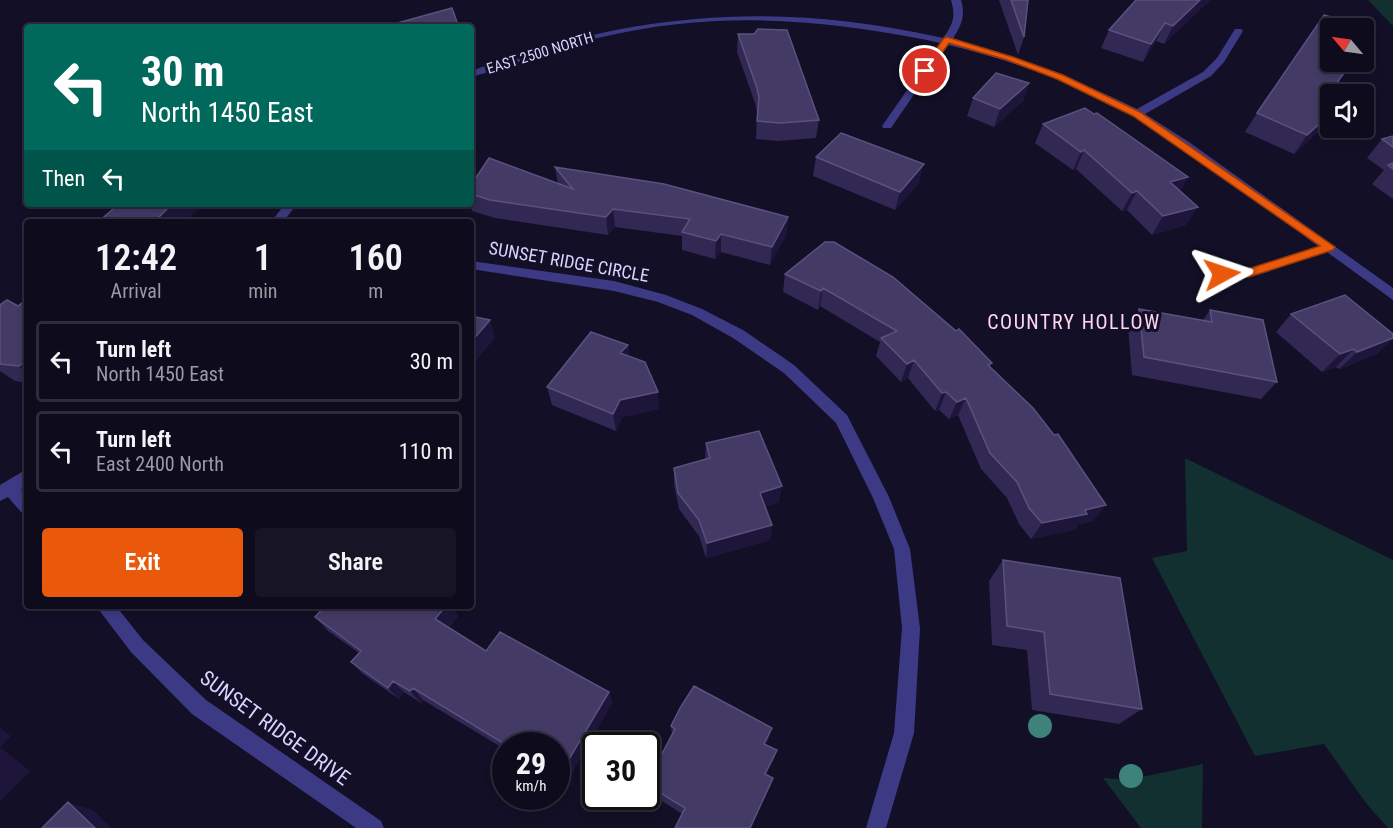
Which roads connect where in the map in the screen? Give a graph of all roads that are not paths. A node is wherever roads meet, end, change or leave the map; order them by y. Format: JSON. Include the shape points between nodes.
{"nodes":[{"id":1,"x":956,"y":0,"type":"edge"},
{"id":2,"x":1238,"y":31,"type":"dead end"},
{"id":3,"x":947,"y":40,"type":"junction"},
{"id":4,"x":474,"y":73,"type":"edge"},
{"id":5,"x":1136,"y":114,"type":"junction"},
{"id":6,"x":887,"y":126,"type":"dead end"},
{"id":7,"x":289,"y":207,"type":"edge"},
{"id":8,"x":279,"y":219,"type":"edge"},
{"id":9,"x":1329,"y":247,"type":"junction"},
{"id":10,"x":474,"y":265,"type":"edge"},
{"id":11,"x":1222,"y":274,"type":"dead end"},
{"id":12,"x":1393,"y":296,"type":"edge"},
{"id":13,"x":24,"y":478,"type":"edge"},
{"id":14,"x":5,"y":491,"type":"edge"},
{"id":15,"x":24,"y":505,"type":"edge"},
{"id":16,"x":107,"y":609,"type":"edge"},
{"id":17,"x":374,"y":828,"type":"edge"},
{"id":18,"x":876,"y":828,"type":"edge"}],
"edges":[{"from":1,"to":3,"type":"street","via":[[960,13]]},
{"from":2,"to":5,"type":"street","via":[[1221,60],[1207,74]]},
{"from":3,"to":4,"type":"street","name":"EAST 2500 NORTH","via":[[851,22],[742,16],[610,32],[526,54]]},
{"from":3,"to":5,"type":"street","name":"EAST 2500 NORTH","via":[[1060,77]]},
{"from":3,"to":6,"type":"street"},
{"from":5,"to":9,"type":"street","name":"EAST 2500 NORTH"},
{"from":7,"to":8,"type":"street"},
{"from":9,"to":11,"type":"street","via":[[1249,273]]},
{"from":9,"to":12,"type":"street","name":"EAST 2500 NORTH"},
{"from":10,"to":18,"type":"street","name":"SUNSET RIDGE CIRCLE","via":[[614,286],[697,312],[789,369],[842,419],[902,549],[911,628],[904,733]]},
{"from":13,"to":14,"type":"street"},
{"from":14,"to":15,"type":"street"},
{"from":16,"to":17,"type":"street","name":"SUNSET RIDGE DRIVE","via":[[137,646],[199,707]]}]}
